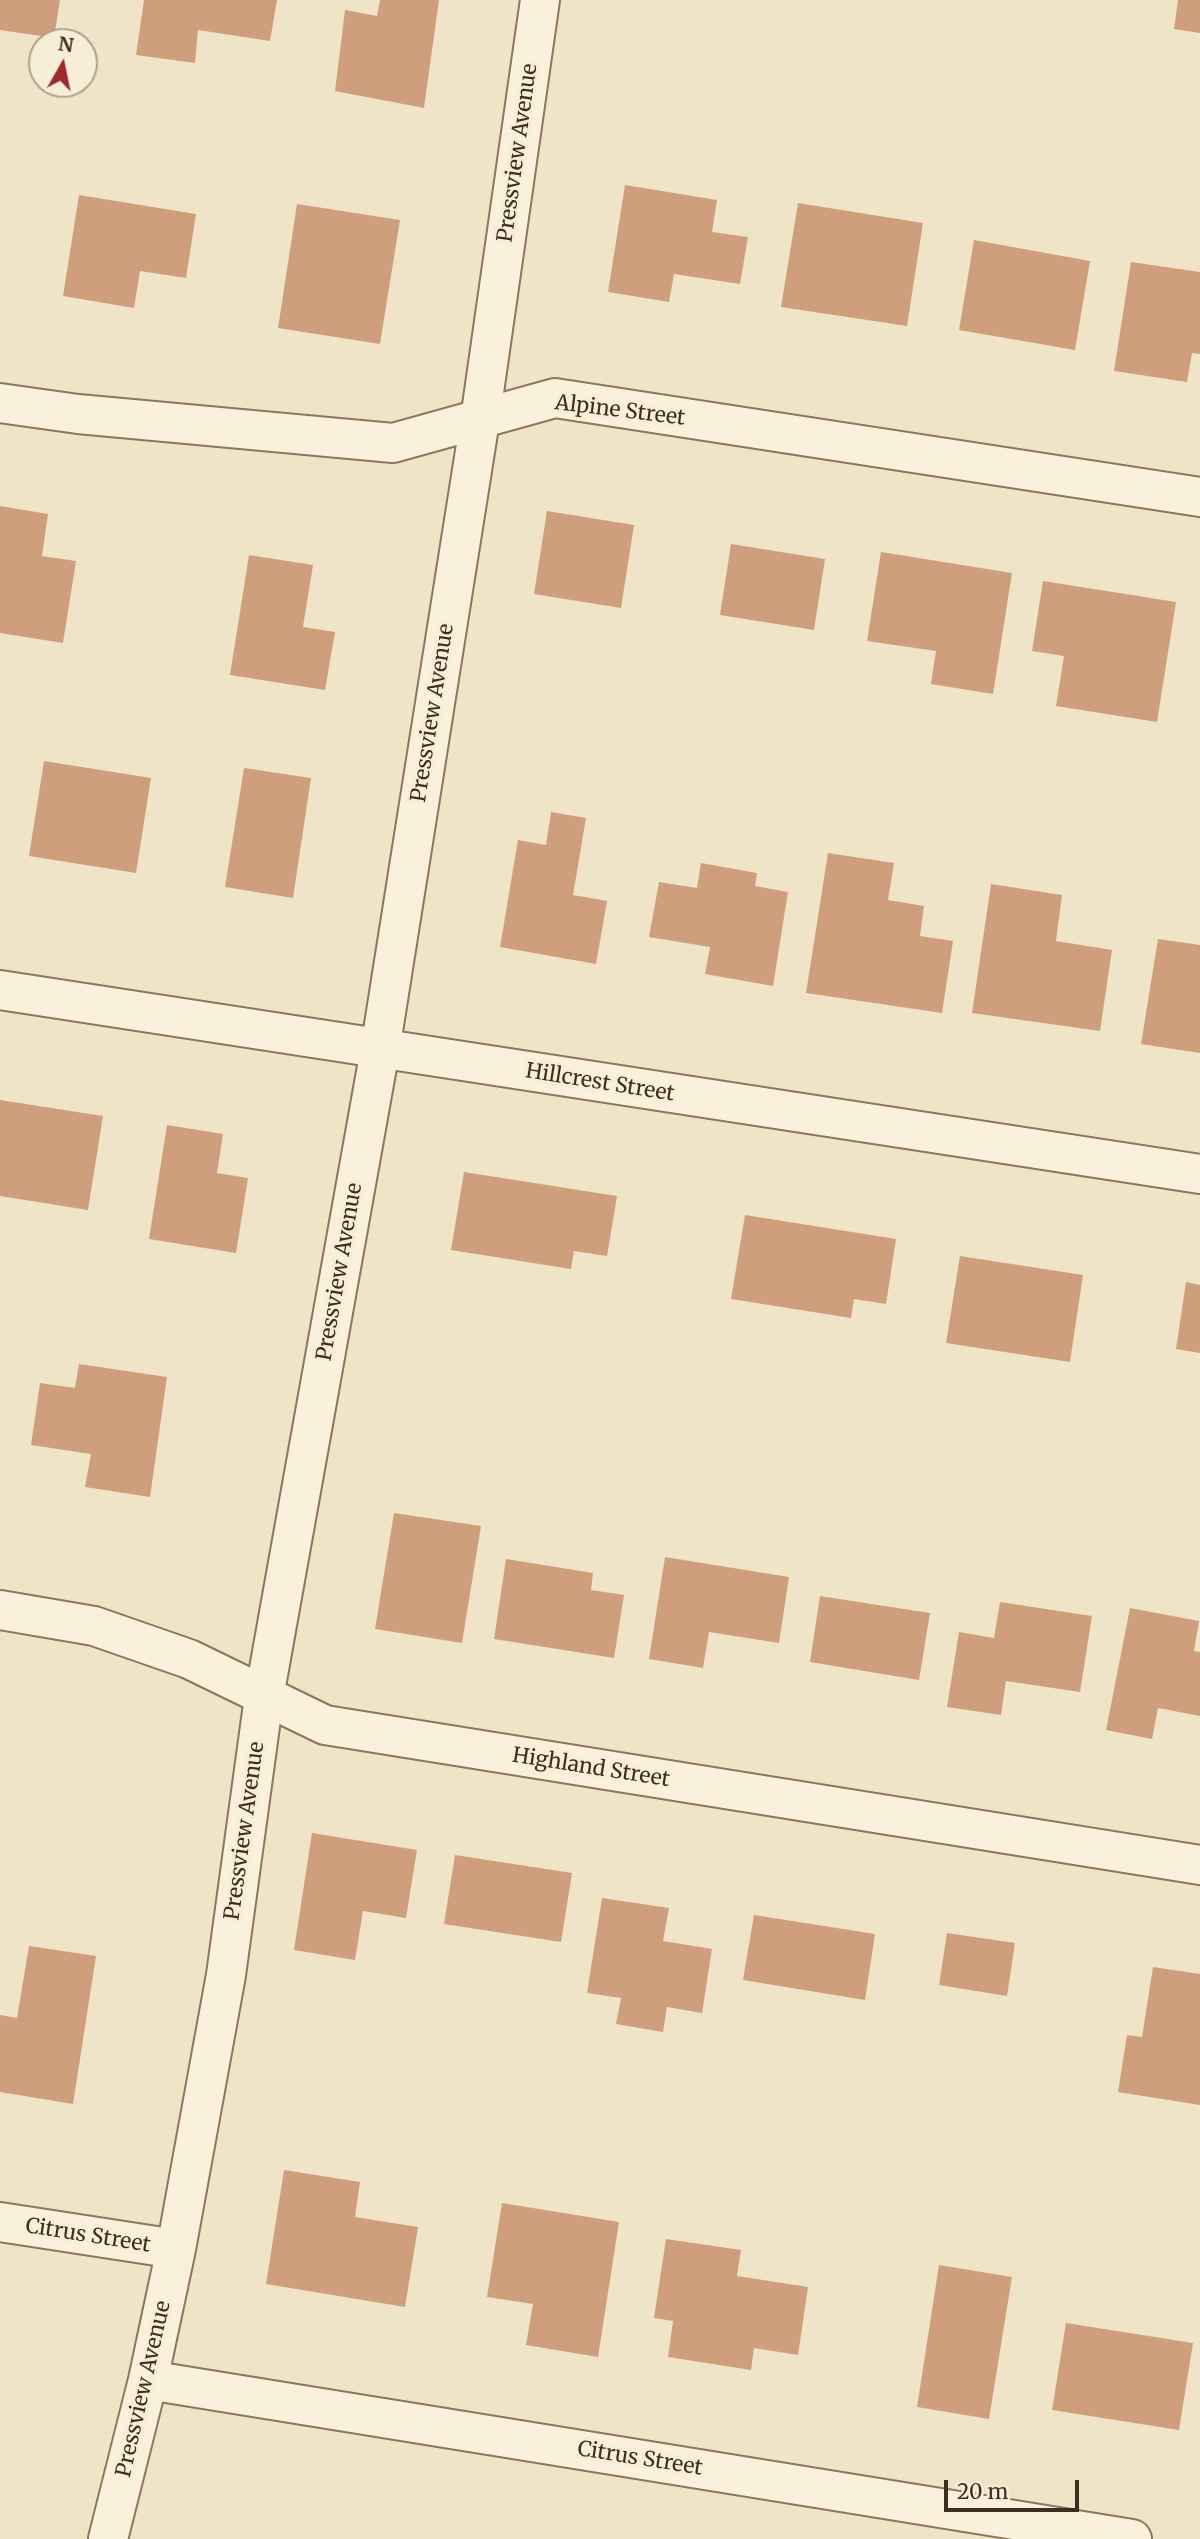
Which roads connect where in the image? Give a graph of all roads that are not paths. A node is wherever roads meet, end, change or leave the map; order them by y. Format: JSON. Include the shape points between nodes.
{"nodes":[{"id":1,"x":540,"y":0,"type":"edge"},
{"id":2,"x":0,"y":402,"type":"edge"},
{"id":3,"x":480,"y":420,"type":"junction"},
{"id":4,"x":1200,"y":497,"type":"edge"},
{"id":5,"x":0,"y":990,"type":"edge"},
{"id":6,"x":380,"y":1050,"type":"junction"},
{"id":7,"x":1200,"y":1174,"type":"edge"},
{"id":8,"x":0,"y":1610,"type":"edge"},
{"id":9,"x":264,"y":1698,"type":"junction"},
{"id":10,"x":1200,"y":1865,"type":"edge"},
{"id":11,"x":0,"y":2222,"type":"edge"},
{"id":12,"x":176,"y":2249,"type":"junction"},
{"id":13,"x":148,"y":2380,"type":"junction"},
{"id":14,"x":108,"y":2539,"type":"edge"},
{"id":15,"x":1132,"y":2539,"type":"edge"}],
"edges":[{"from":1,"to":3,"type":"street","name":"Pressview Avenue"},
{"from":2,"to":3,"type":"street","name":"Alpine Street","via":[[78,414],[393,443]]},
{"from":3,"to":4,"type":"street","name":"Alpine Street","via":[[555,398]]},
{"from":3,"to":6,"type":"street","name":"Pressview Avenue"},
{"from":5,"to":6,"type":"street","name":"Hillcrest Street"},
{"from":6,"to":7,"type":"street","name":"Hillcrest Street"},
{"from":6,"to":9,"type":"street","name":"Pressview Avenue"},
{"from":8,"to":9,"type":"street","name":"Highland Street","via":[[94,1626],[189,1659]]},
{"from":9,"to":10,"type":"street","name":"Highland Street","via":[[325,1725]]},
{"from":9,"to":12,"type":"street","name":"Pressview Avenue","via":[[226,1975]]},
{"from":11,"to":12,"type":"street","name":"Citrus Street"},
{"from":12,"to":13,"type":"street","name":"Pressview Avenue"},
{"from":13,"to":14,"type":"street","name":"Pressview Avenue"},
{"from":13,"to":15,"type":"street","name":"Citrus Street"}]}
